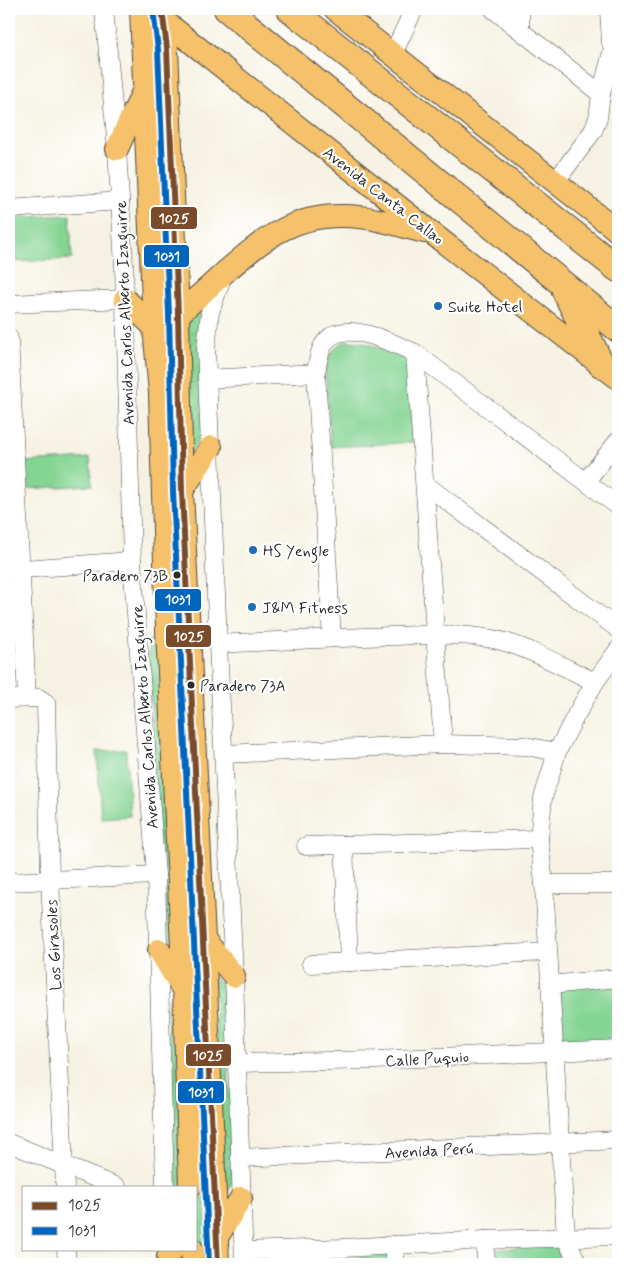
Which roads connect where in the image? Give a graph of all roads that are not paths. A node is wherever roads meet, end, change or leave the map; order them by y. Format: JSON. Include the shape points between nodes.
{"nodes":[{"id":1,"x":104,"y":9,"type":"edge"},
{"id":2,"x":141,"y":9,"type":"edge"},
{"id":3,"x":227,"y":9,"type":"edge"},
{"id":4,"x":290,"y":9,"type":"edge"},
{"id":5,"x":335,"y":9,"type":"edge"},
{"id":6,"x":414,"y":9,"type":"edge"},
{"id":7,"x":493,"y":9,"type":"edge"},
{"id":8,"x":520,"y":9,"type":"edge"},
{"id":9,"x":609,"y":9,"type":"edge"},
{"id":10,"x":160,"y":13,"type":"edge"},
{"id":11,"x":520,"y":30,"type":"junction"},
{"id":12,"x":618,"y":30,"type":"edge"},
{"id":13,"x":393,"y":54,"type":"junction"},
{"id":14,"x":612,"y":54,"type":"junction"},
{"id":15,"x":144,"y":90,"type":"junction"},
{"id":16,"x":601,"y":94,"type":"junction"},
{"id":17,"x":117,"y":149,"type":"junction"},
{"id":18,"x":556,"y":181,"type":"junction"},
{"id":19,"x":120,"y":202,"type":"junction"},
{"id":20,"x":9,"y":209,"type":"edge"},
{"id":21,"x":618,"y":231,"type":"edge"},
{"id":22,"x":433,"y":234,"type":"junction"},
{"id":23,"x":618,"y":269,"type":"edge"},
{"id":24,"x":224,"y":274,"type":"junction"},
{"id":25,"x":561,"y":284,"type":"junction"},
{"id":26,"x":125,"y":299,"type":"junction"},
{"id":27,"x":9,"y":304,"type":"edge"},
{"id":28,"x":178,"y":315,"type":"junction"},
{"id":29,"x":154,"y":326,"type":"junction"},
{"id":30,"x":618,"y":330,"type":"edge"},
{"id":31,"x":9,"y":338,"type":"edge"},
{"id":32,"x":415,"y":353,"type":"junction"},
{"id":33,"x":609,"y":370,"type":"edge"},
{"id":34,"x":316,"y":373,"type":"junction"},
{"id":35,"x":207,"y":379,"type":"junction"},
{"id":36,"x":170,"y":392,"type":"junction"},
{"id":37,"x":618,"y":441,"type":"edge"},
{"id":38,"x":211,"y":448,"type":"junction"},
{"id":39,"x":586,"y":481,"type":"junction"},
{"id":40,"x":426,"y":485,"type":"junction"},
{"id":41,"x":182,"y":491,"type":"junction"},
{"id":42,"x":618,"y":506,"type":"edge"},
{"id":43,"x":132,"y":561,"type":"junction"},
{"id":44,"x":15,"y":570,"type":"edge"},
{"id":45,"x":618,"y":630,"type":"edge"},
{"id":46,"x":436,"y":635,"type":"junction"},
{"id":47,"x":332,"y":638,"type":"junction"},
{"id":48,"x":218,"y":644,"type":"junction"},
{"id":49,"x":618,"y":650,"type":"edge"},
{"id":50,"x":594,"y":682,"type":"junction"},
{"id":51,"x":27,"y":698,"type":"junction"},
{"id":52,"x":9,"y":699,"type":"edge"},
{"id":53,"x":443,"y":744,"type":"junction"},
{"id":54,"x":557,"y":752,"type":"junction"},
{"id":55,"x":224,"y":754,"type":"junction"},
{"id":56,"x":173,"y":762,"type":"junction"},
{"id":57,"x":196,"y":766,"type":"junction"},
{"id":58,"x":539,"y":839,"type":"junction"},
{"id":59,"x":344,"y":845,"type":"junction"},
{"id":60,"x":306,"y":846,"type":"dead end"},
{"id":61,"x":156,"y":875,"type":"junction"},
{"id":62,"x":50,"y":879,"type":"junction"},
{"id":63,"x":9,"y":882,"type":"edge"},
{"id":64,"x":544,"y":884,"type":"junction"},
{"id":65,"x":618,"y":884,"type":"edge"},
{"id":66,"x":204,"y":939,"type":"junction"},
{"id":67,"x":159,"y":950,"type":"junction"},
{"id":68,"x":548,"y":952,"type":"junction"},
{"id":69,"x":349,"y":962,"type":"junction"},
{"id":70,"x":311,"y":964,"type":"dead end"},
{"id":71,"x":234,"y":976,"type":"junction"},
{"id":72,"x":618,"y":978,"type":"edge"},
{"id":73,"x":550,"y":985,"type":"junction"},
{"id":74,"x":184,"y":990,"type":"junction"},
{"id":75,"x":618,"y":1048,"type":"edge"},
{"id":76,"x":554,"y":1052,"type":"junction"},
{"id":77,"x":236,"y":1063,"type":"junction"},
{"id":78,"x":618,"y":1140,"type":"edge"},
{"id":79,"x":9,"y":1143,"type":"edge"},
{"id":80,"x":560,"y":1144,"type":"junction"},
{"id":81,"x":240,"y":1158,"type":"junction"},
{"id":82,"x":64,"y":1165,"type":"junction"},
{"id":83,"x":65,"y":1186,"type":"edge"},
{"id":84,"x":115,"y":1186,"type":"edge"},
{"id":85,"x":165,"y":1186,"type":"edge"},
{"id":86,"x":190,"y":1186,"type":"edge"},
{"id":87,"x":241,"y":1198,"type":"junction"},
{"id":88,"x":618,"y":1236,"type":"edge"},
{"id":89,"x":566,"y":1238,"type":"junction"},
{"id":90,"x":216,"y":1239,"type":"junction"},
{"id":91,"x":485,"y":1240,"type":"junction"},
{"id":92,"x":393,"y":1245,"type":"junction"},
{"id":93,"x":66,"y":1250,"type":"edge"},
{"id":94,"x":192,"y":1250,"type":"edge"},
{"id":95,"x":344,"y":1256,"type":"edge"},
{"id":96,"x":244,"y":1258,"type":"edge"},
{"id":97,"x":67,"y":1264,"type":"edge"},
{"id":98,"x":193,"y":1264,"type":"edge"},
{"id":99,"x":218,"y":1264,"type":"edge"},
{"id":100,"x":395,"y":1264,"type":"edge"},
{"id":101,"x":486,"y":1264,"type":"edge"},
{"id":102,"x":578,"y":1264,"type":"edge"}],
"edges":[{"from":1,"to":17,"type":"street","name":"Avenida Carlos Alberto Izaguirre"},
{"from":2,"to":15,"type":"main road","name":"Avenida Carlos Alberto Izaguirre"},
{"from":3,"to":25,"type":"highway"},
{"from":4,"to":23,"type":"highway"},
{"from":5,"to":13,"type":"main road"},
{"from":6,"to":13,"type":"street"},
{"from":7,"to":11,"type":"street"},
{"from":8,"to":11,"type":"street"},
{"from":9,"to":14,"type":"street"},
{"from":10,"to":22,"type":"main road","name":"Avenida Canta Callao"},
{"from":10,"to":28,"type":"main road","name":"Avenida Carlos Alberto Izaguirre","via":[[167,48]]},
{"from":11,"to":16,"type":"street"},
{"from":12,"to":14,"type":"street"},
{"from":13,"to":18,"type":"main road"},
{"from":14,"to":16,"type":"street"},
{"from":15,"to":17,"type":"main road"},
{"from":15,"to":29,"type":"main road","name":"Avenida Carlos Alberto Izaguirre"},
{"from":16,"to":18,"type":"street","via":[[593,131]]},
{"from":17,"to":19,"type":"street","name":"Avenida Carlos Alberto Izaguirre"},
{"from":18,"to":21,"type":"main road"},
{"from":19,"to":20,"type":"street"},
{"from":19,"to":26,"type":"street","name":"Avenida Carlos Alberto Izaguirre"},
{"from":22,"to":24,"type":"main road","via":[[376,219],[342,216],[310,219],[268,236]]},
{"from":22,"to":33,"type":"main road","name":"Avenida Canta Callao"},
{"from":24,"to":28,"type":"main road"},
{"from":24,"to":35,"type":"street","via":[[210,312]]},
{"from":25,"to":30,"type":"highway"},
{"from":25,"to":33,"type":"highway"},
{"from":26,"to":27,"type":"street"},
{"from":26,"to":29,"type":"main road"},
{"from":26,"to":43,"type":"street","name":"Avenida Carlos Alberto Izaguirre"},
{"from":28,"to":36,"type":"main road","name":"Avenida Carlos Alberto Izaguirre"},
{"from":29,"to":36,"type":"main road","name":"Avenida Carlos Alberto Izaguirre"},
{"from":31,"to":44,"type":"street"},
{"from":32,"to":34,"type":"street","via":[[379,338],[352,332],[336,334],[321,350]]},
{"from":32,"to":39,"type":"street"},
{"from":32,"to":40,"type":"street"},
{"from":34,"to":35,"type":"street"},
{"from":34,"to":47,"type":"street"},
{"from":35,"to":38,"type":"street"},
{"from":36,"to":41,"type":"main road","name":"Avenida Carlos Alberto Izaguirre"},
{"from":36,"to":56,"type":"main road","name":"Avenida Carlos Alberto Izaguirre","via":[[166,630]]},
{"from":37,"to":39,"type":"street"},
{"from":38,"to":41,"type":"main road"},
{"from":38,"to":48,"type":"street"},
{"from":39,"to":42,"type":"street"},
{"from":40,"to":45,"type":"street"},
{"from":40,"to":46,"type":"street"},
{"from":41,"to":57,"type":"main road","name":"Avenida Carlos Alberto Izaguirre"},
{"from":43,"to":44,"type":"street"},
{"from":43,"to":61,"type":"street","name":"Avenida Carlos Alberto Izaguirre"},
{"from":44,"to":51,"type":"street"},
{"from":46,"to":47,"type":"street"},
{"from":46,"to":50,"type":"street","via":[[472,636],[504,642],[533,652]]},
{"from":46,"to":53,"type":"street"},
{"from":47,"to":48,"type":"street"},
{"from":48,"to":55,"type":"street"},
{"from":49,"to":50,"type":"street"},
{"from":50,"to":54,"type":"street"},
{"from":51,"to":52,"type":"street"},
{"from":51,"to":62,"type":"street","name":"Los Girasoles","via":[[40,698],[46,702]]},
{"from":53,"to":54,"type":"street","via":[[525,746]]},
{"from":53,"to":55,"type":"street"},
{"from":54,"to":58,"type":"street","via":[[543,798]]},
{"from":55,"to":71,"type":"street"},
{"from":56,"to":57,"type":"main road","via":[[186,756]]},
{"from":56,"to":74,"type":"main road","name":"Avenida Carlos Alberto Izaguirre"},
{"from":57,"to":66,"type":"main road","name":"Avenida Carlos Alberto Izaguirre"},
{"from":58,"to":59,"type":"street"},
{"from":58,"to":64,"type":"street"},
{"from":59,"to":60,"type":"street"},
{"from":59,"to":69,"type":"street"},
{"from":61,"to":62,"type":"street"},
{"from":61,"to":67,"type":"street","name":"Avenida Carlos Alberto Izaguirre"},
{"from":62,"to":63,"type":"street"},
{"from":62,"to":82,"type":"street","name":"Los Girasoles"},
{"from":64,"to":65,"type":"street"},
{"from":64,"to":68,"type":"street"},
{"from":66,"to":71,"type":"main road"},
{"from":66,"to":90,"type":"main road","name":"Avenida Carlos Alberto Izaguirre"},
{"from":67,"to":74,"type":"main road"},
{"from":67,"to":85,"type":"street","name":"Avenida Carlos Alberto Izaguirre"},
{"from":68,"to":69,"type":"street"},
{"from":68,"to":73,"type":"street"},
{"from":69,"to":70,"type":"street"},
{"from":71,"to":77,"type":"street"},
{"from":72,"to":73,"type":"street"},
{"from":73,"to":76,"type":"street"},
{"from":74,"to":86,"type":"main road","name":"Avenida Carlos Alberto Izaguirre"},
{"from":75,"to":76,"type":"street","name":"Calle Puquio"},
{"from":76,"to":77,"type":"street","name":"Calle Puquio"},
{"from":76,"to":80,"type":"street"},
{"from":77,"to":81,"type":"street"},
{"from":78,"to":80,"type":"street","name":"Avenida Perú"},
{"from":79,"to":82,"type":"street"},
{"from":80,"to":81,"type":"street","name":"Avenida Perú"},
{"from":80,"to":89,"type":"street"},
{"from":81,"to":87,"type":"street"},
{"from":82,"to":83,"type":"street","name":"Los Girasoles"},
{"from":82,"to":84,"type":"street"},
{"from":87,"to":90,"type":"main road"},
{"from":87,"to":96,"type":"street"},
{"from":88,"to":89,"type":"street"},
{"from":89,"to":91,"type":"street"},
{"from":89,"to":102,"type":"street"},
{"from":90,"to":99,"type":"main road","name":"Avenida Carlos Alberto Izaguirre"},
{"from":91,"to":92,"type":"street"},
{"from":91,"to":101,"type":"street"},
{"from":92,"to":95,"type":"street"},
{"from":92,"to":100,"type":"street"},
{"from":93,"to":97,"type":"street"},
{"from":94,"to":98,"type":"main road"},
{"from":95,"to":96,"type":"street"}]}
